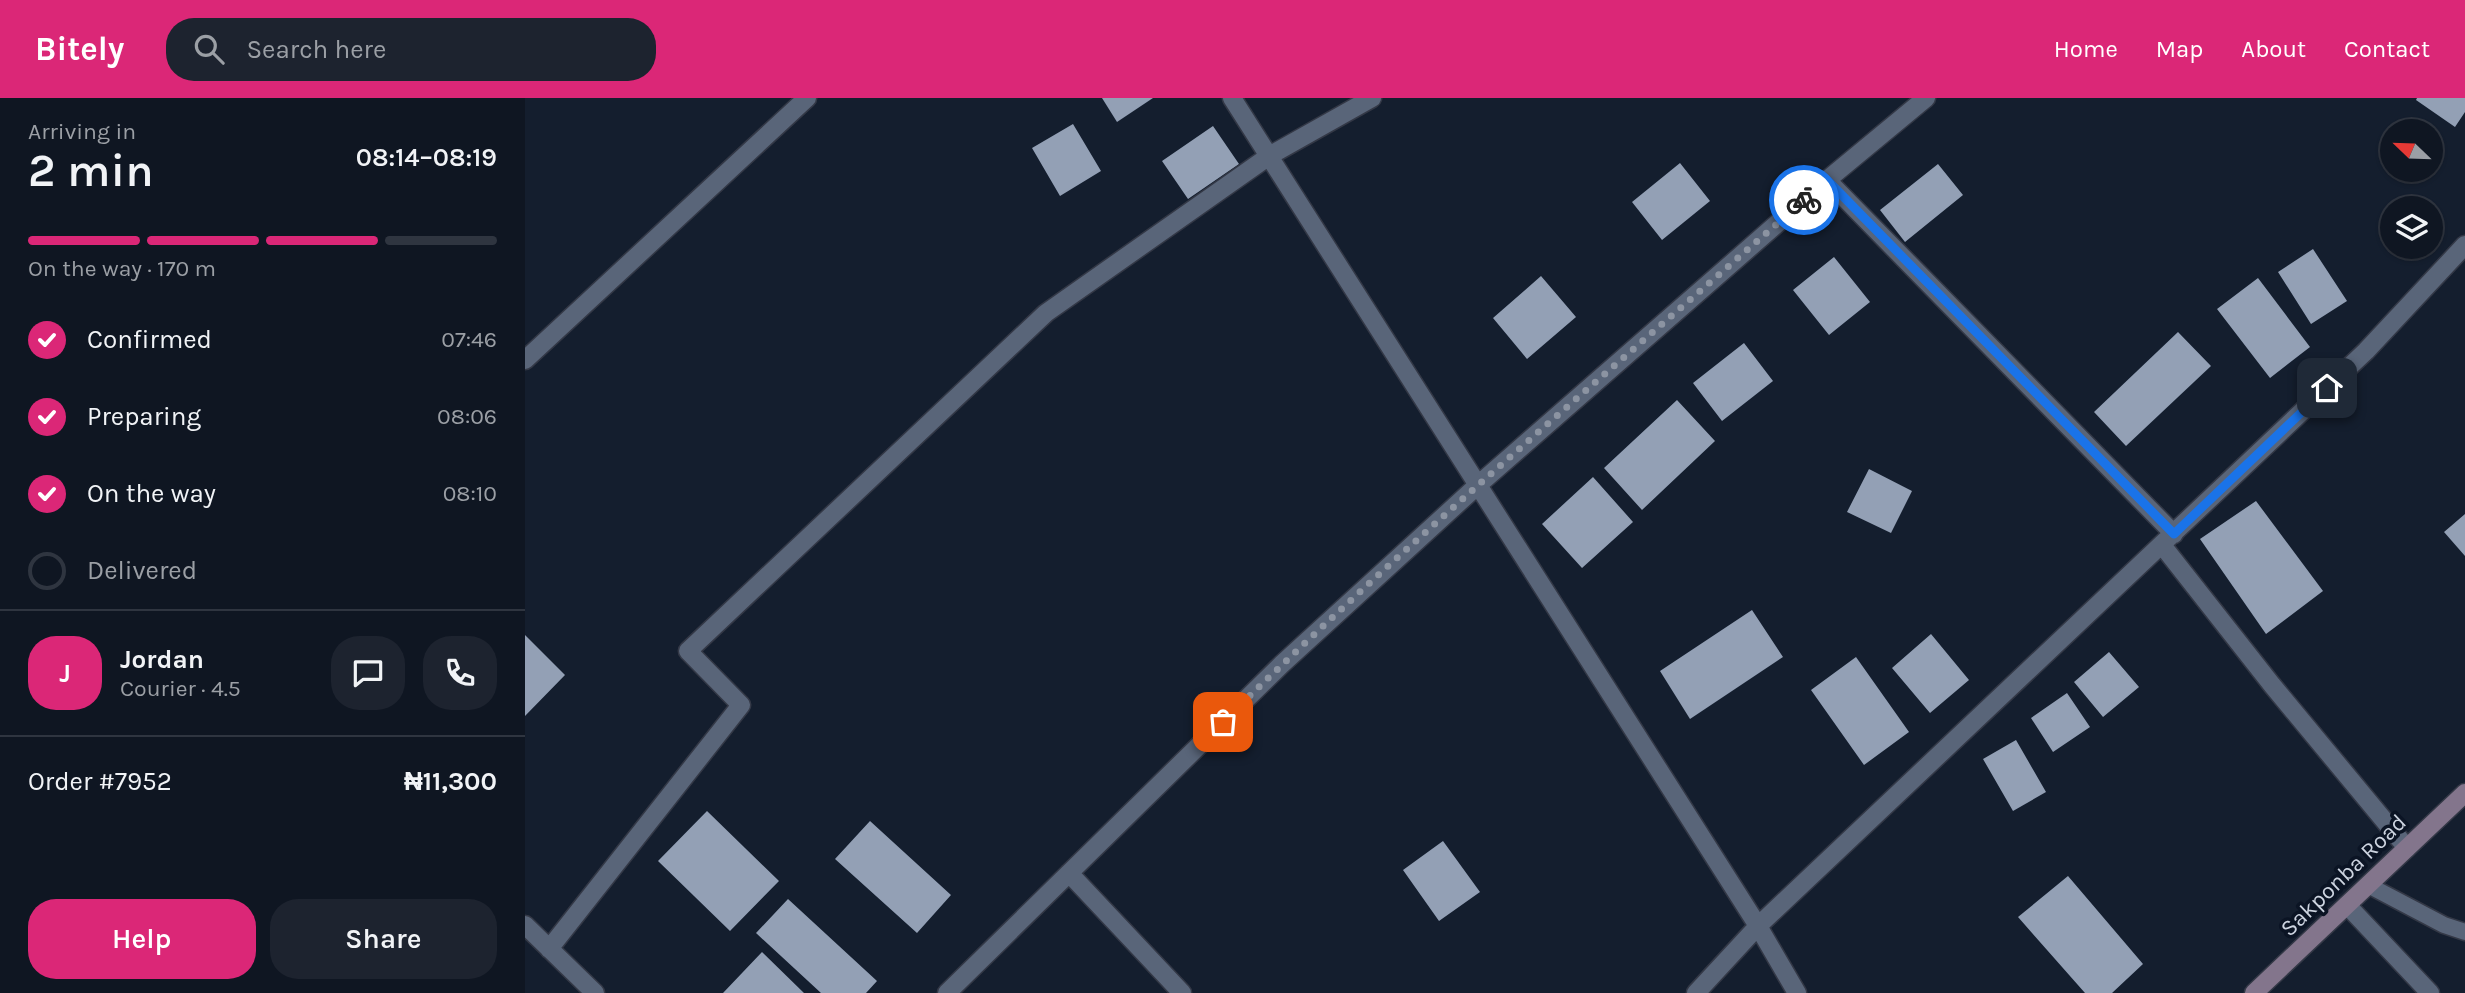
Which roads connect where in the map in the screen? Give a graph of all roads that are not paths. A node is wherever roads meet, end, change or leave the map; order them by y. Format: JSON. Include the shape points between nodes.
{"nodes":[{"id":1,"x":807,"y":98,"type":"edge"},
{"id":2,"x":1232,"y":98,"type":"edge"},
{"id":3,"x":1373,"y":98,"type":"edge"},
{"id":4,"x":1926,"y":98,"type":"edge"},
{"id":5,"x":1269,"y":156,"type":"junction"},
{"id":6,"x":1827,"y":180,"type":"junction"},
{"id":7,"x":2465,"y":245,"type":"edge"},
{"id":8,"x":525,"y":360,"type":"edge"},
{"id":9,"x":1478,"y":485,"type":"junction"},
{"id":10,"x":2168,"y":540,"type":"junction"},
{"id":11,"x":2465,"y":793,"type":"edge"},
{"id":12,"x":2407,"y":848,"type":"junction"},
{"id":13,"x":1069,"y":873,"type":"junction"},
{"id":14,"x":2368,"y":885,"type":"junction"},
{"id":15,"x":2347,"y":905,"type":"junction"},
{"id":16,"x":525,"y":925,"type":"edge"},
{"id":17,"x":1758,"y":926,"type":"junction"},
{"id":18,"x":2465,"y":932,"type":"edge"},
{"id":19,"x":549,"y":949,"type":"junction"},
{"id":20,"x":595,"y":993,"type":"edge"},
{"id":21,"x":947,"y":993,"type":"edge"},
{"id":22,"x":1182,"y":993,"type":"edge"},
{"id":23,"x":1696,"y":993,"type":"edge"},
{"id":24,"x":1797,"y":993,"type":"edge"},
{"id":25,"x":2255,"y":993,"type":"edge"},
{"id":26,"x":2430,"y":993,"type":"edge"}],
"edges":[{"from":1,"to":8,"type":"street"},
{"from":2,"to":5,"type":"street"},
{"from":3,"to":5,"type":"street"},
{"from":4,"to":6,"type":"street"},
{"from":5,"to":9,"type":"street"},
{"from":5,"to":19,"type":"street","via":[[1046,313],[688,651],[741,705]]},
{"from":6,"to":9,"type":"street"},
{"from":6,"to":10,"type":"street"},
{"from":7,"to":10,"type":"street","via":[[2366,351]]},
{"from":9,"to":13,"type":"street","via":[[1282,664]]},
{"from":9,"to":17,"type":"street"},
{"from":10,"to":12,"type":"street","via":[[2272,685]]},
{"from":10,"to":17,"type":"street"},
{"from":11,"to":12,"type":"main road","name":"Sakponba Road"},
{"from":12,"to":14,"type":"main road","name":"Sakponba Road"},
{"from":13,"to":21,"type":"street"},
{"from":13,"to":22,"type":"street"},
{"from":14,"to":15,"type":"main road","name":"Sakponba Road"},
{"from":14,"to":18,"type":"lane"},
{"from":15,"to":25,"type":"main road","name":"Sakponba Road"},
{"from":15,"to":26,"type":"street"},
{"from":16,"to":19,"type":"street"},
{"from":17,"to":23,"type":"street"},
{"from":17,"to":24,"type":"street"},
{"from":19,"to":20,"type":"street"}]}
